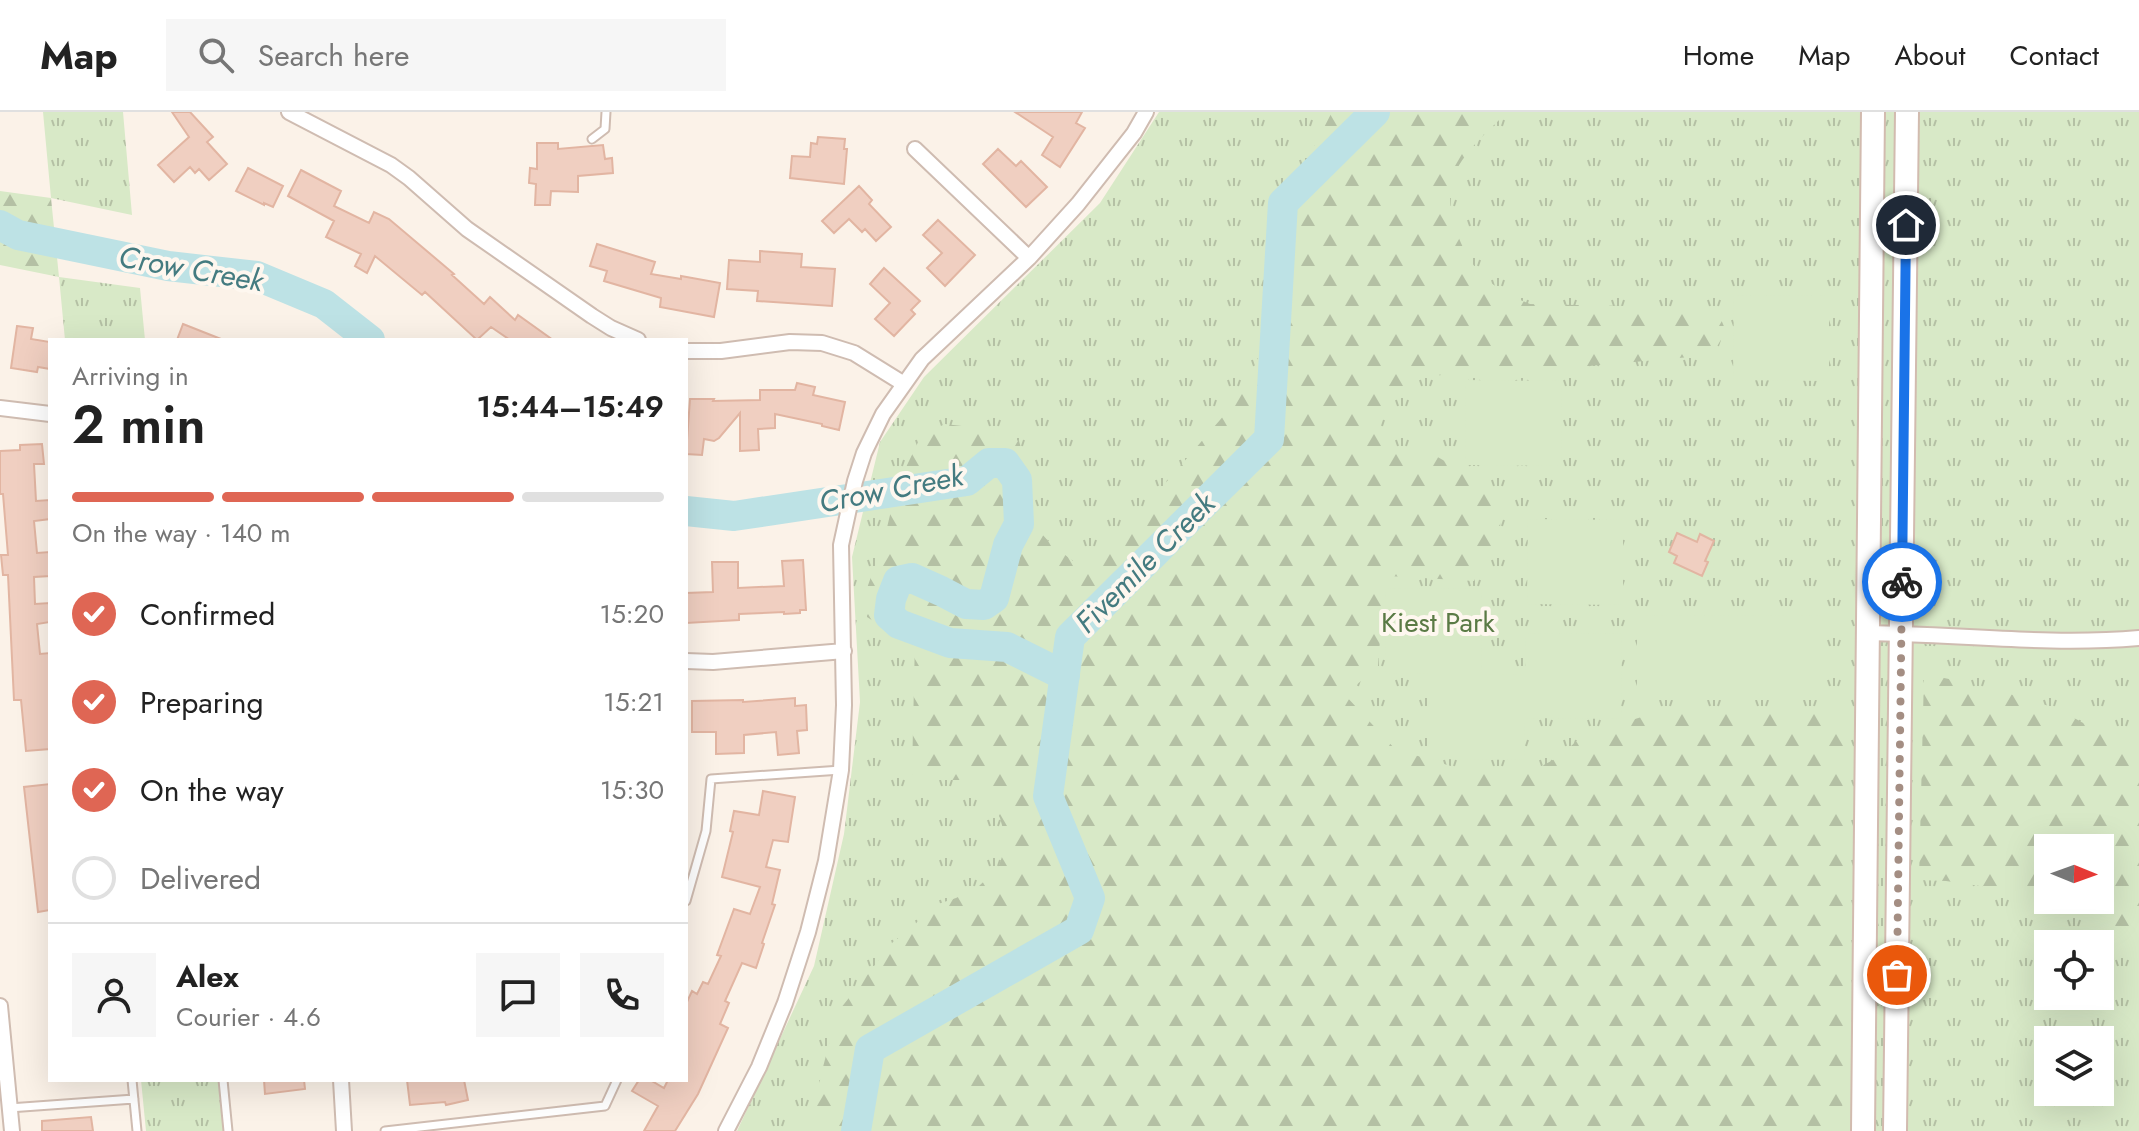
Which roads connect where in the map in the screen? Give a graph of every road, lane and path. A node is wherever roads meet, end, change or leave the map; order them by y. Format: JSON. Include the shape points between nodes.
{"nodes":[{"id":1,"x":289,"y":112,"type":"edge"},
{"id":2,"x":606,"y":112,"type":"edge"},
{"id":3,"x":1146,"y":112,"type":"edge"},
{"id":4,"x":1873,"y":112,"type":"edge"},
{"id":5,"x":1907,"y":112,"type":"edge"},
{"id":6,"x":592,"y":139,"type":"dead end"},
{"id":7,"x":915,"y":149,"type":"dead end"},
{"id":8,"x":1029,"y":258,"type":"junction"},
{"id":9,"x":634,"y":338,"type":"edge"},
{"id":10,"x":688,"y":351,"type":"edge"},
{"id":11,"x":904,"y":384,"type":"junction"},
{"id":12,"x":0,"y":408,"type":"edge"},
{"id":13,"x":48,"y":414,"type":"edge"},
{"id":14,"x":1867,"y":633,"type":"junction"},
{"id":15,"x":1902,"y":633,"type":"junction"},
{"id":16,"x":2139,"y":638,"type":"edge"},
{"id":17,"x":844,"y":651,"type":"junction"},
{"id":18,"x":688,"y":661,"type":"edge"},
{"id":19,"x":841,"y":770,"type":"junction"},
{"id":20,"x":688,"y":894,"type":"edge"},
{"id":21,"x":0,"y":1006,"type":"edge"},
{"id":22,"x":132,"y":1082,"type":"edge"},
{"id":23,"x":223,"y":1082,"type":"edge"},
{"id":24,"x":341,"y":1082,"type":"edge"},
{"id":25,"x":616,"y":1082,"type":"edge"},
{"id":26,"x":134,"y":1099,"type":"junction"},
{"id":27,"x":9,"y":1108,"type":"junction"},
{"id":28,"x":12,"y":1131,"type":"edge"},
{"id":29,"x":137,"y":1131,"type":"edge"},
{"id":30,"x":228,"y":1131,"type":"edge"},
{"id":31,"x":344,"y":1131,"type":"edge"},
{"id":32,"x":385,"y":1131,"type":"edge"},
{"id":33,"x":726,"y":1131,"type":"edge"},
{"id":34,"x":1863,"y":1131,"type":"edge"},
{"id":35,"x":1895,"y":1131,"type":"edge"}],
"edges":[{"from":1,"to":9,"type":"street","via":[[391,165],[467,229],[592,316]]},
{"from":2,"to":6,"type":"lane","via":[[605,129]]},
{"from":3,"to":8,"type":"street","via":[[1078,204]]},
{"from":4,"to":14,"type":"main road"},
{"from":5,"to":15,"type":"main road"},
{"from":7,"to":8,"type":"street"},
{"from":8,"to":11,"type":"street","via":[[922,359]]},
{"from":10,"to":11,"type":"street","via":[[822,343],[854,353]]},
{"from":11,"to":17,"type":"street","via":[[883,414],[855,481],[841,545]]},
{"from":12,"to":13,"type":"street"},
{"from":14,"to":15,"type":"street"},
{"from":14,"to":34,"type":"main road"},
{"from":15,"to":16,"type":"street","via":[[2005,640]]},
{"from":15,"to":35,"type":"main road"},
{"from":17,"to":18,"type":"street"},
{"from":17,"to":19,"type":"street"},
{"from":19,"to":20,"type":"lane","via":[[711,779],[706,831]]},
{"from":19,"to":33,"type":"street","via":[[808,932],[759,1067]]},
{"from":21,"to":27,"type":"street"},
{"from":22,"to":26,"type":"lane"},
{"from":23,"to":30,"type":"lane"},
{"from":24,"to":31,"type":"street"},
{"from":25,"to":32,"type":"lane","via":[[605,1106]]},
{"from":26,"to":27,"type":"lane"},
{"from":26,"to":29,"type":"lane"},
{"from":27,"to":28,"type":"street"}]}
